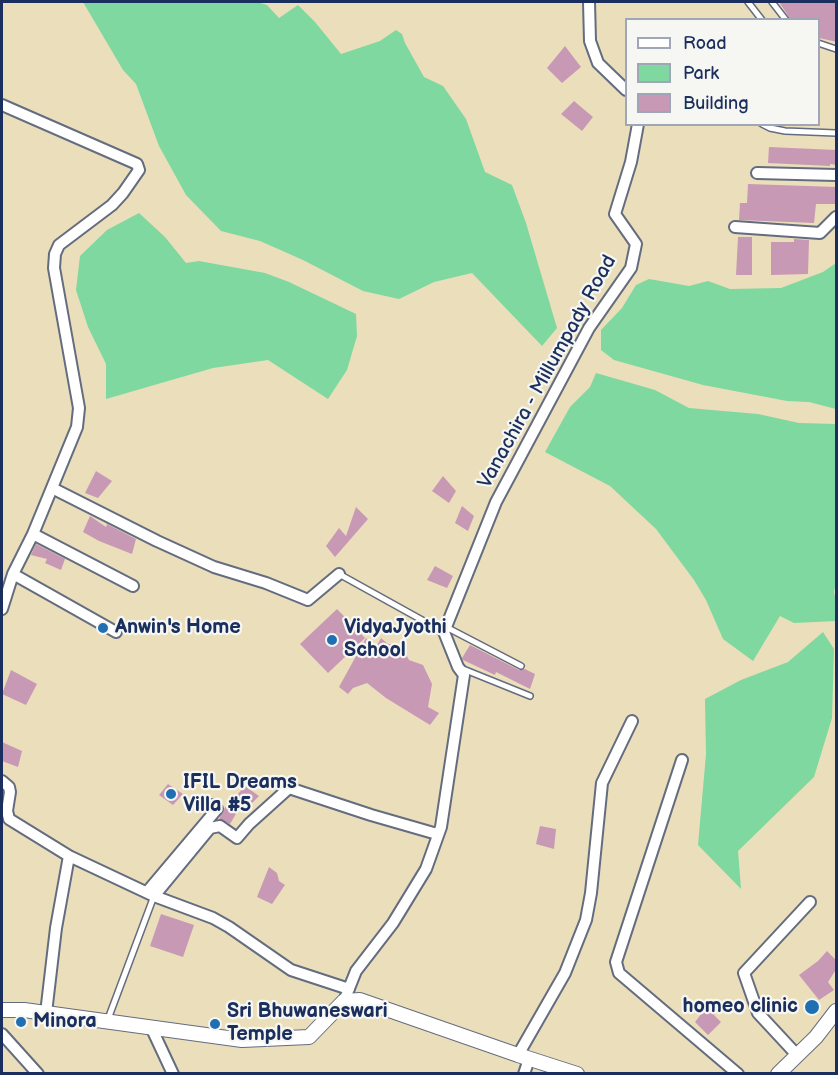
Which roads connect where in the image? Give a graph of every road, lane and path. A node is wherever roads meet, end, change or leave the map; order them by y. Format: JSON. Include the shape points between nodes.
{"nodes":[{"id":1,"x":589,"y":2,"type":"edge"},
{"id":2,"x":748,"y":2,"type":"edge"},
{"id":3,"x":772,"y":2,"type":"edge"},
{"id":4,"x":760,"y":18,"type":"edge"},
{"id":5,"x":784,"y":18,"type":"edge"},
{"id":6,"x":820,"y":43,"type":"edge"},
{"id":7,"x":837,"y":49,"type":"edge"},
{"id":8,"x":625,"y":88,"type":"edge"},
{"id":9,"x":2,"y":105,"type":"edge"},
{"id":10,"x":638,"y":126,"type":"edge"},
{"id":11,"x":770,"y":127,"type":"edge"},
{"id":12,"x":837,"y":133,"type":"edge"},
{"id":13,"x":757,"y":173,"type":"dead end"},
{"id":14,"x":837,"y":175,"type":"edge"},
{"id":15,"x":837,"y":217,"type":"edge"},
{"id":16,"x":735,"y":227,"type":"dead end"},
{"id":17,"x":52,"y":488,"type":"junction"},
{"id":18,"x":33,"y":534,"type":"junction"},
{"id":19,"x":13,"y":574,"type":"junction"},
{"id":20,"x":339,"y":574,"type":"joint"},
{"id":21,"x":133,"y":586,"type":"dead end"},
{"id":22,"x":2,"y":609,"type":"edge"},
{"id":23,"x":446,"y":627,"type":"junction"},
{"id":24,"x":116,"y":632,"type":"dead end"},
{"id":25,"x":521,"y":666,"type":"dead end"},
{"id":26,"x":458,"y":667,"type":"junction"},
{"id":27,"x":530,"y":696,"type":"dead end"},
{"id":28,"x":632,"y":721,"type":"dead end"},
{"id":29,"x":682,"y":760,"type":"dead end"},
{"id":30,"x":2,"y":781,"type":"edge"},
{"id":31,"x":212,"y":805,"type":"dead end"},
{"id":32,"x":208,"y":825,"type":"junction"},
{"id":33,"x":437,"y":834,"type":"junction"},
{"id":34,"x":69,"y":856,"type":"junction"},
{"id":35,"x":151,"y":894,"type":"junction"},
{"id":36,"x":810,"y":902,"type":"dead end"},
{"id":37,"x":347,"y":995,"type":"junction"},
{"id":38,"x":2,"y":1010,"type":"edge"},
{"id":39,"x":837,"y":1011,"type":"edge"},
{"id":40,"x":46,"y":1013,"type":"junction"},
{"id":41,"x":108,"y":1021,"type":"junction"},
{"id":42,"x":151,"y":1027,"type":"junction"},
{"id":43,"x":2,"y":1034,"type":"edge"},
{"id":44,"x":797,"y":1055,"type":"junction"},
{"id":45,"x":524,"y":1057,"type":"junction"},
{"id":46,"x":38,"y":1074,"type":"edge"},
{"id":47,"x":173,"y":1074,"type":"edge"},
{"id":48,"x":524,"y":1074,"type":"edge"},
{"id":49,"x":577,"y":1074,"type":"edge"},
{"id":50,"x":738,"y":1074,"type":"edge"},
{"id":51,"x":778,"y":1074,"type":"edge"}],
"edges":[{"from":1,"to":8,"type":"street","via":[[591,41],[598,63]]},
{"from":2,"to":4,"type":"lane"},
{"from":3,"to":5,"type":"lane"},
{"from":6,"to":7,"type":"lane"},
{"from":9,"to":17,"type":"street","via":[[137,164],[139,170],[112,205],[59,245],[55,254],[54,268],[79,408],[78,427]]},
{"from":10,"to":23,"type":"street","name":"Vanachira - Millumpady Road","via":[[615,213],[636,244],[631,268],[589,328],[496,502]]},
{"from":11,"to":12,"type":"lane"},
{"from":13,"to":14,"type":"street"},
{"from":15,"to":16,"type":"street","via":[[820,233]]},
{"from":17,"to":18,"type":"street"},
{"from":17,"to":20,"type":"street","via":[[214,567],[308,600]]},
{"from":18,"to":19,"type":"street"},
{"from":18,"to":21,"type":"street"},
{"from":19,"to":22,"type":"street"},
{"from":19,"to":24,"type":"street"},
{"from":20,"to":23,"type":"lane","via":[[430,626]]},
{"from":23,"to":25,"type":"lane"},
{"from":23,"to":26,"type":"street","via":[[444,632]]},
{"from":26,"to":27,"type":"lane"},
{"from":26,"to":33,"type":"street","via":[[464,675]]},
{"from":28,"to":45,"type":"street","via":[[602,783],[586,920]]},
{"from":29,"to":50,"type":"street","via":[[616,962],[619,974]]},
{"from":30,"to":34,"type":"street","via":[[10,792],[9,819]]},
{"from":31,"to":32,"type":"street","via":[[217,808]]},
{"from":32,"to":33,"type":"street","via":[[220,826],[237,838],[289,788]]},
{"from":32,"to":35,"type":"street"},
{"from":33,"to":37,"type":"street","via":[[426,869],[393,923],[356,971]]},
{"from":34,"to":35,"type":"street"},
{"from":34,"to":40,"type":"street"},
{"from":35,"to":37,"type":"street","via":[[221,923],[291,970]]},
{"from":35,"to":41,"type":"lane"},
{"from":36,"to":44,"type":"street","via":[[744,973],[758,1013]]},
{"from":37,"to":42,"type":"street","via":[[309,1037],[242,1040]]},
{"from":37,"to":45,"type":"street"},
{"from":38,"to":40,"type":"street"},
{"from":39,"to":44,"type":"street"},
{"from":40,"to":41,"type":"street"},
{"from":41,"to":42,"type":"street"},
{"from":42,"to":47,"type":"street"},
{"from":43,"to":46,"type":"street"},
{"from":44,"to":51,"type":"street"},
{"from":45,"to":48,"type":"street"},
{"from":45,"to":49,"type":"street"}]}
